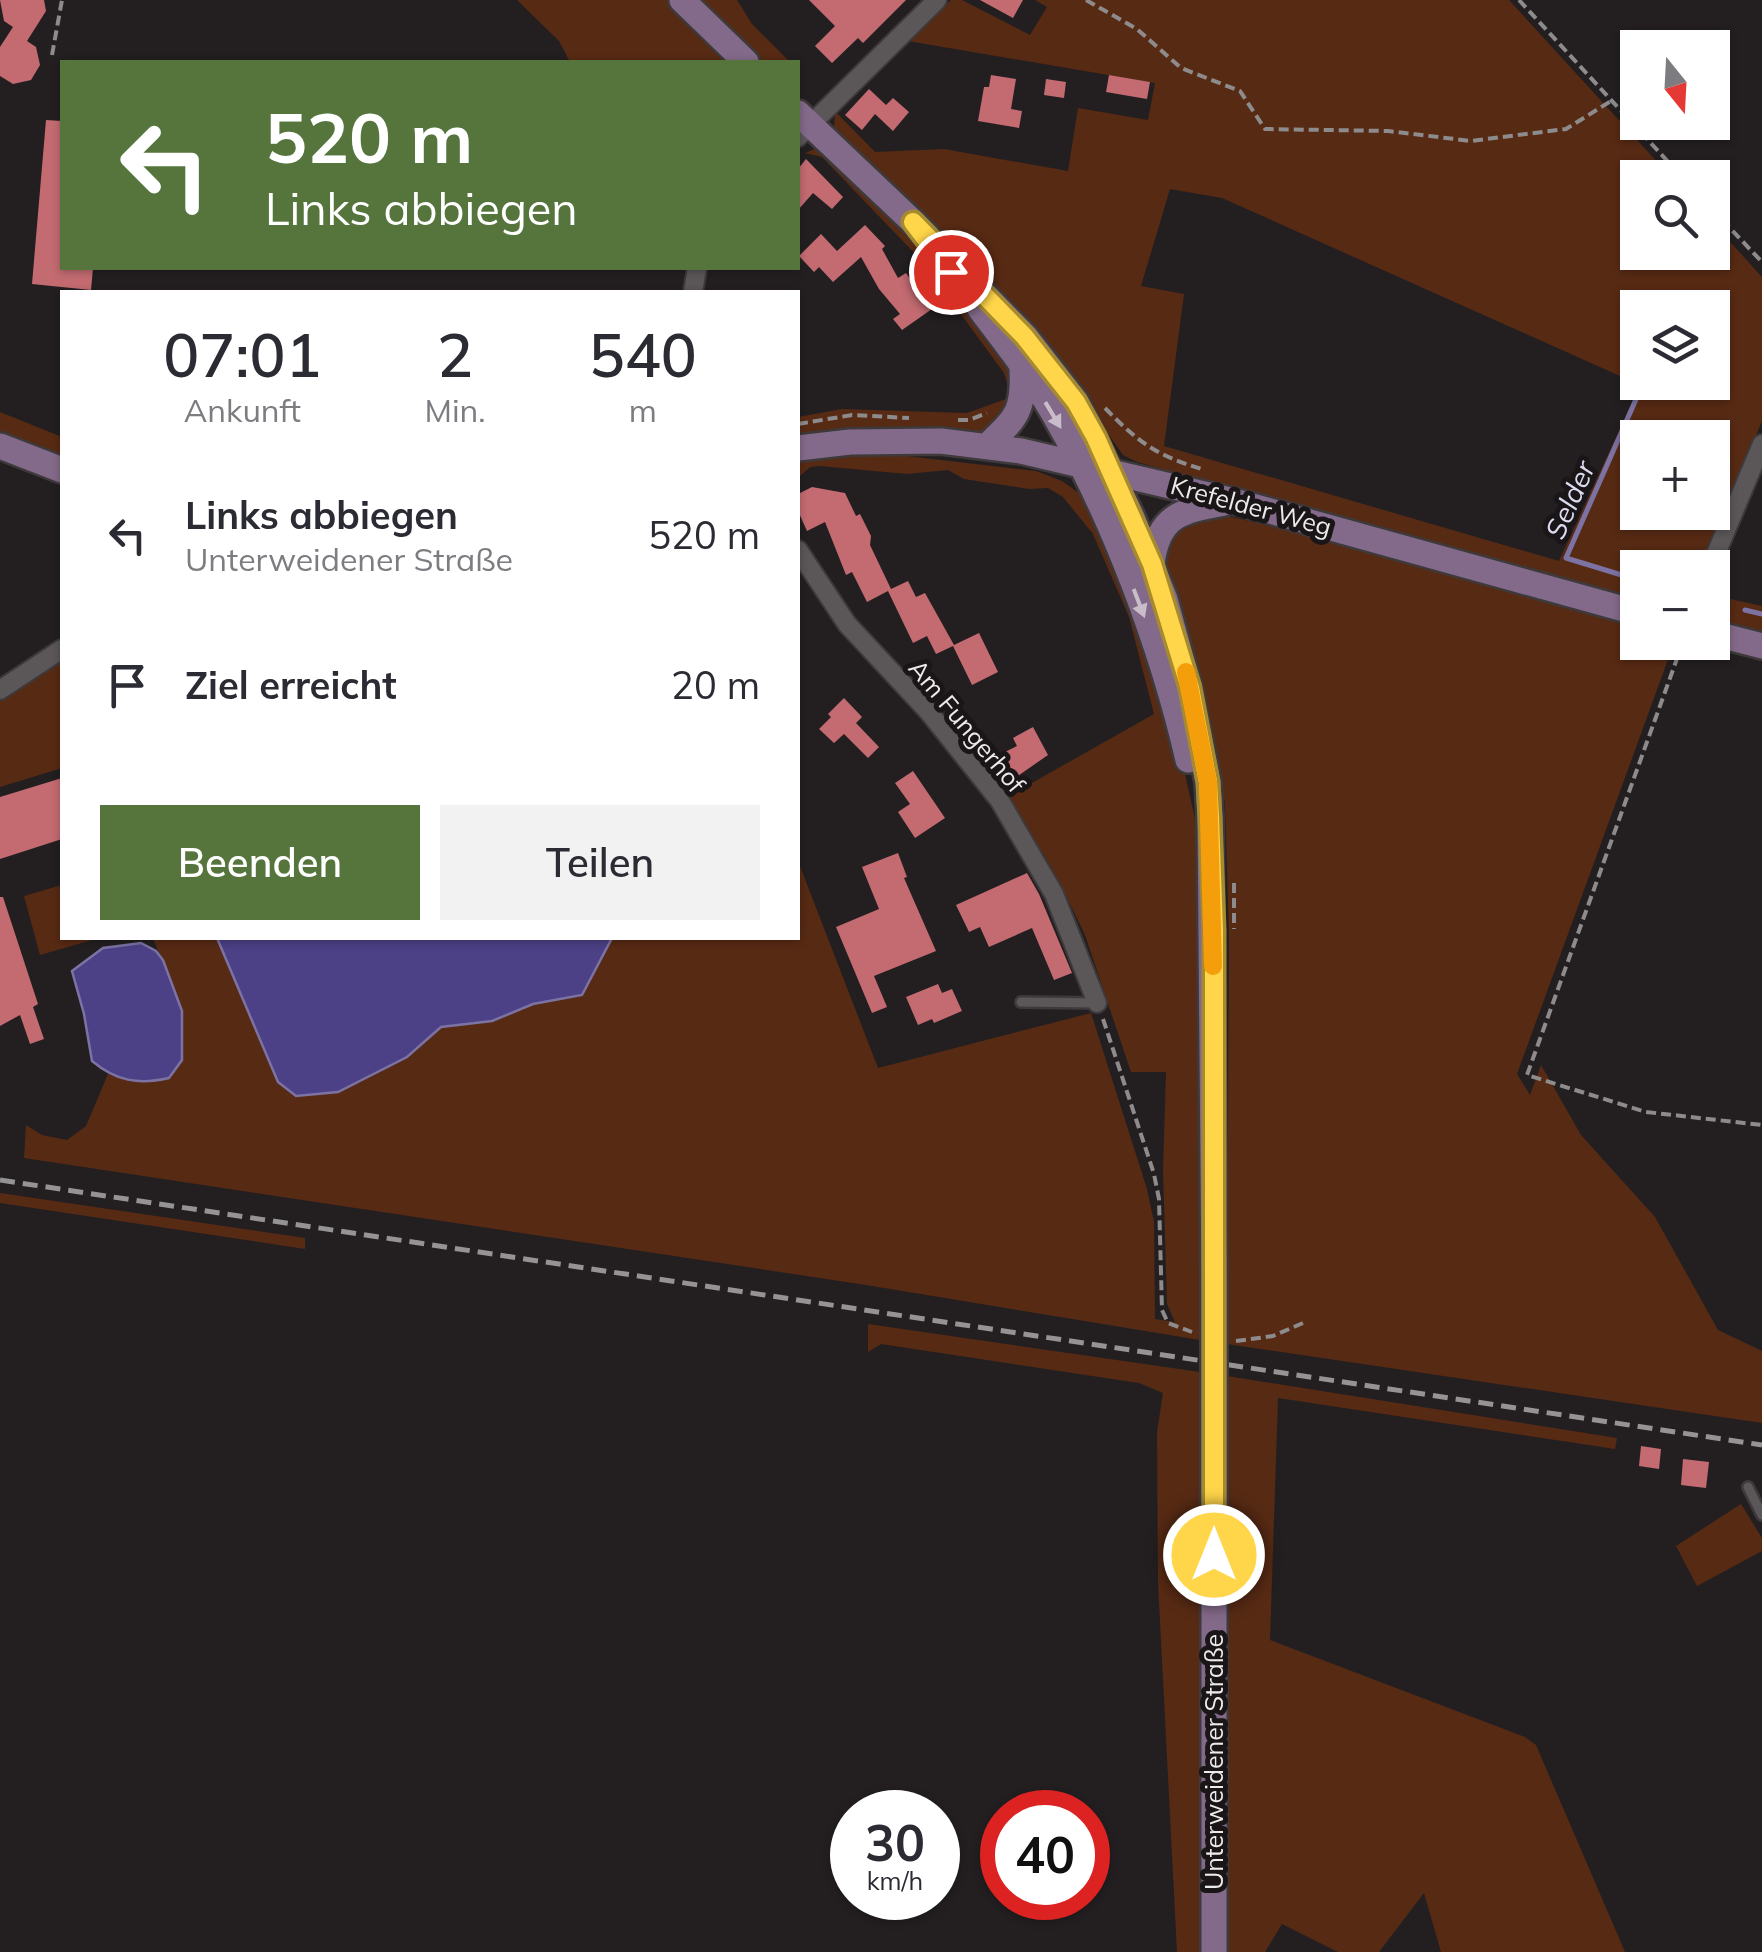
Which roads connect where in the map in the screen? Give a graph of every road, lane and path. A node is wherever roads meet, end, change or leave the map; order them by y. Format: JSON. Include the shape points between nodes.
{"nodes":[{"id":1,"x":62,"y":0,"type":"edge"},
{"id":2,"x":682,"y":0,"type":"edge"},
{"id":3,"x":937,"y":0,"type":"edge"},
{"id":4,"x":1086,"y":0,"type":"edge"},
{"id":5,"x":1518,"y":0,"type":"edge"},
{"id":6,"x":52,"y":55,"type":"dead end"},
{"id":7,"x":744,"y":60,"type":"edge"},
{"id":8,"x":1611,"y":101,"type":"junction"},
{"id":9,"x":801,"y":124,"type":"edge"},
{"id":10,"x":1665,"y":160,"type":"edge"},
{"id":11,"x":913,"y":222,"type":"junction"},
{"id":12,"x":1730,"y":228,"type":"edge"},
{"id":13,"x":1762,"y":262,"type":"edge"},
{"id":14,"x":1022,"y":369,"type":"junction"},
{"id":15,"x":1102,"y":405,"type":"dead end"},
{"id":16,"x":1018,"y":416,"type":"junction"},
{"id":17,"x":908,"y":418,"type":"dead end"},
{"id":18,"x":955,"y":420,"type":"dead end"},
{"id":19,"x":800,"y":424,"type":"edge"},
{"id":20,"x":1762,"y":444,"type":"edge"},
{"id":21,"x":988,"y":445,"type":"junction"},
{"id":22,"x":0,"y":446,"type":"edge"},
{"id":23,"x":800,"y":448,"type":"edge"},
{"id":24,"x":1177,"y":462,"type":"dead end"},
{"id":25,"x":1078,"y":463,"type":"junction"},
{"id":26,"x":60,"y":469,"type":"edge"},
{"id":27,"x":1109,"y":470,"type":"junction"},
{"id":28,"x":1234,"y":501,"type":"junction"},
{"id":29,"x":1718,"y":550,"type":"edge"},
{"id":30,"x":800,"y":553,"type":"edge"},
{"id":31,"x":1152,"y":564,"type":"junction"},
{"id":32,"x":1620,"y":608,"type":"edge"},
{"id":33,"x":1730,"y":638,"type":"edge"},
{"id":34,"x":1762,"y":646,"type":"edge"},
{"id":35,"x":60,"y":650,"type":"edge"},
{"id":36,"x":1676,"y":660,"type":"edge"},
{"id":37,"x":0,"y":690,"type":"edge"},
{"id":38,"x":1209,"y":852,"type":"junction"},
{"id":39,"x":1021,"y":1002,"type":"dead end"},
{"id":40,"x":1097,"y":1003,"type":"junction"},
{"id":41,"x":1762,"y":1125,"type":"edge"},
{"id":42,"x":1303,"y":1324,"type":"dead end"},
{"id":43,"x":1193,"y":1332,"type":"dead end"},
{"id":44,"x":1222,"y":1338,"type":"dead end"},
{"id":45,"x":1748,"y":1488,"type":"dead end"},
{"id":46,"x":1762,"y":1515,"type":"edge"},
{"id":47,"x":1214,"y":1952,"type":"edge"}],
"edges":[{"from":1,"to":6,"type":"path"},
{"from":2,"to":7,"type":"street"},
{"from":3,"to":9,"type":"street"},
{"from":4,"to":8,"type":"path","via":[[1136,29],[1181,68],[1240,91],[1265,129],[1388,131],[1470,141],[1566,128]]},
{"from":5,"to":8,"type":"path"},
{"from":8,"to":10,"type":"path"},
{"from":9,"to":11,"type":"street","name":"Unterweidener Straße"},
{"from":11,"to":14,"type":"street","name":"Unterweidener Straße"},
{"from":11,"to":27,"type":"street","name":"Unterweidener Straße","via":[[1035,350],[1076,402]]},
{"from":12,"to":13,"type":"path"},
{"from":14,"to":16,"type":"street"},
{"from":14,"to":25,"type":"street","name":"Unterweidener Straße","one_way":true},
{"from":15,"to":24,"type":"path","via":[[1131,434]]},
{"from":16,"to":18,"type":"path","via":[[994,410]]},
{"from":16,"to":21,"type":"street"},
{"from":17,"to":19,"type":"path","via":[[852,414]]},
{"from":20,"to":29,"type":"street"},
{"from":21,"to":23,"type":"street","name":"Krefelder Weg","via":[[850,442]]},
{"from":21,"to":25,"type":"street","name":"Krefelder Weg"},
{"from":22,"to":26,"type":"street"},
{"from":25,"to":27,"type":"street","name":"Krefelder Weg"},
{"from":25,"to":38,"type":"street","name":"Unterweidener Straße","one_way":true,"via":[[1167,681]]},
{"from":27,"to":28,"type":"street","name":"Krefelder Weg"},
{"from":27,"to":31,"type":"street","name":"Unterweidener Straße"},
{"from":28,"to":31,"type":"street","via":[[1175,516],[1159,535]]},
{"from":28,"to":32,"type":"street","name":"Krefelder Weg"},
{"from":30,"to":40,"type":"street","name":"Am Fungerhof","via":[[847,624],[1000,801],[1054,894]]},
{"from":31,"to":38,"type":"street","name":"Unterweidener Straße","via":[[1178,644],[1208,782]]},
{"from":33,"to":34,"type":"street"},
{"from":35,"to":37,"type":"street"},
{"from":36,"to":41,"type":"path","via":[[1527,1074],[1646,1112]]},
{"from":38,"to":47,"type":"street","name":"Unterweidener Straße","bridge":true},
{"from":39,"to":40,"type":"lane"},
{"from":40,"to":43,"type":"path","via":[[1154,1174],[1162,1310],[1168,1323]]},
{"from":42,"to":44,"type":"path","via":[[1253,1340]]},
{"from":45,"to":46,"type":"lane"}]}
